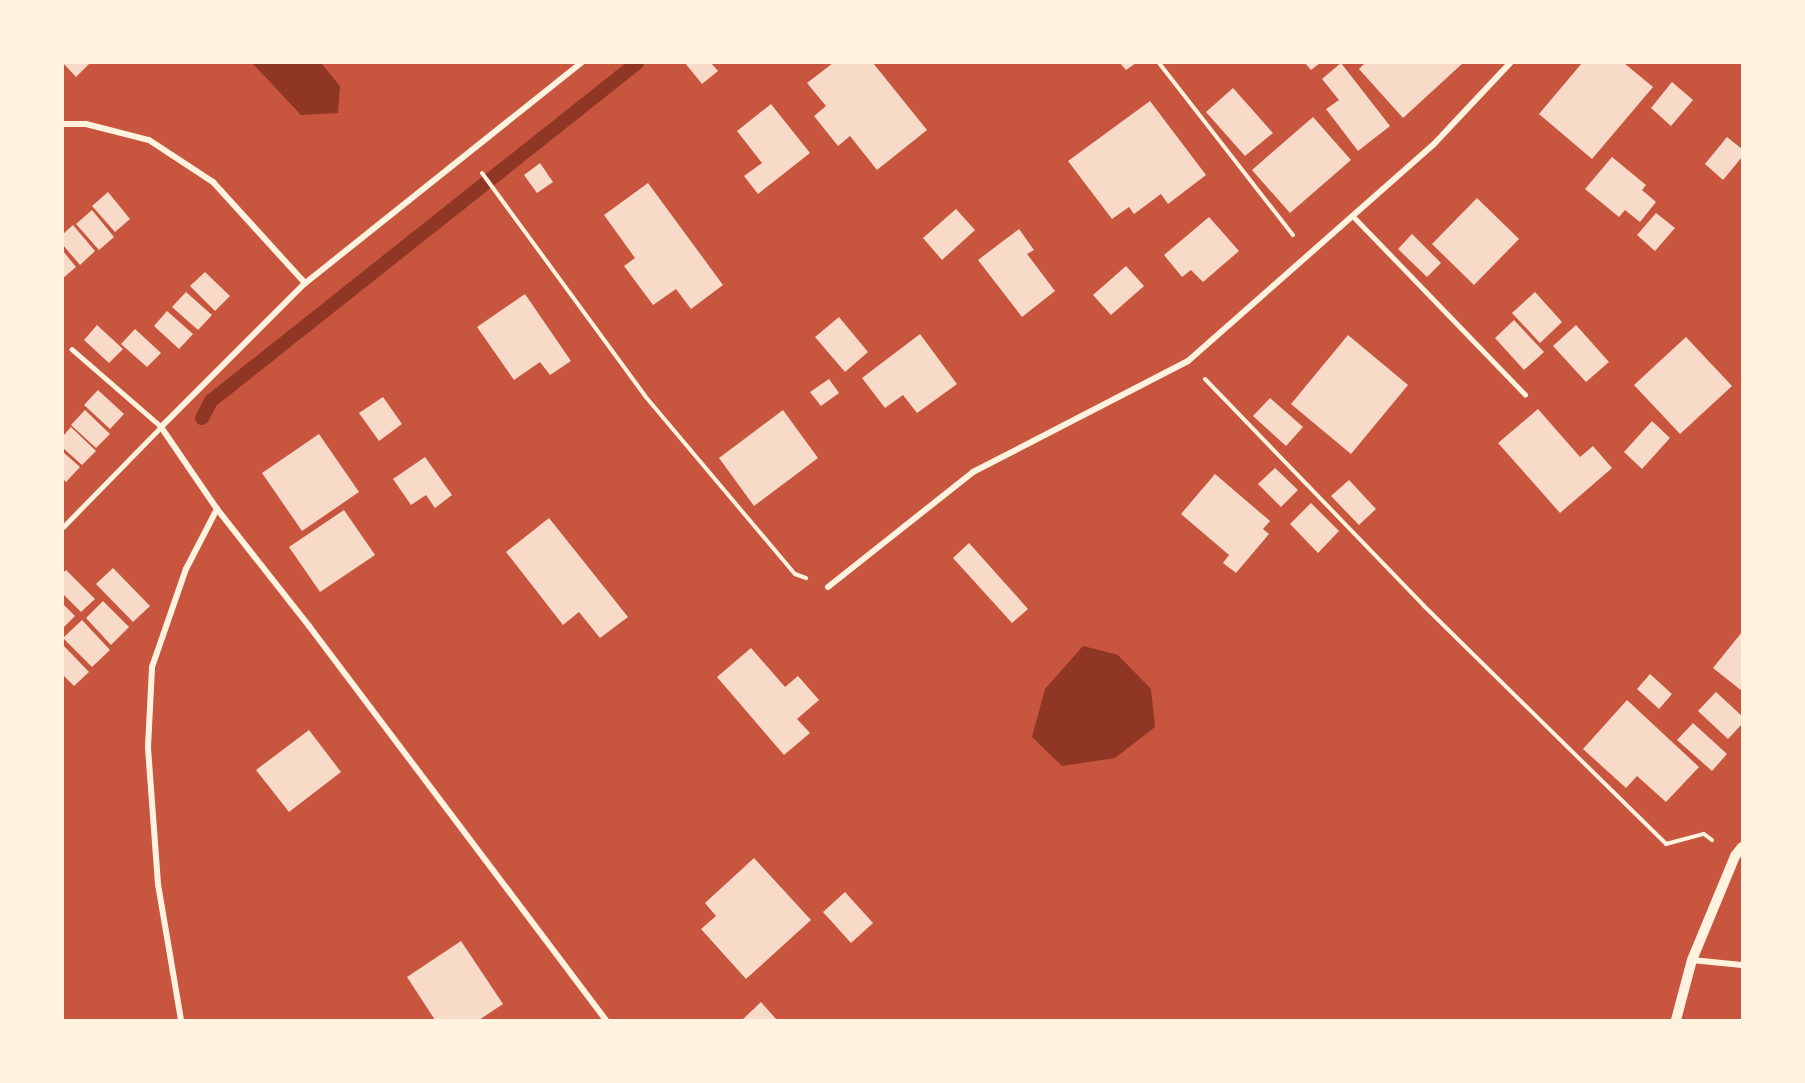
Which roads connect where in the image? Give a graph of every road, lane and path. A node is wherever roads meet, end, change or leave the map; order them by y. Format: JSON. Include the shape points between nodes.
{"nodes":[{"id":1,"x":581,"y":63,"type":"edge"},
{"id":2,"x":1159,"y":63,"type":"edge"},
{"id":3,"x":1510,"y":63,"type":"edge"},
{"id":4,"x":63,"y":124,"type":"edge"},
{"id":5,"x":482,"y":172,"type":"dead end"},
{"id":6,"x":1353,"y":216,"type":"junction"},
{"id":7,"x":1308,"y":256,"type":"junction"},
{"id":8,"x":305,"y":283,"type":"junction"},
{"id":9,"x":72,"y":350,"type":"dead end"},
{"id":10,"x":1188,"y":361,"type":"junction"},
{"id":11,"x":1525,"y":394,"type":"dead end"},
{"id":12,"x":161,"y":428,"type":"junction"},
{"id":13,"x":217,"y":509,"type":"junction"},
{"id":14,"x":63,"y":527,"type":"edge"},
{"id":15,"x":828,"y":587,"type":"joint"},
{"id":16,"x":1742,"y":847,"type":"edge"},
{"id":17,"x":1735,"y":856,"type":"junction"},
{"id":18,"x":1692,"y":960,"type":"junction"},
{"id":19,"x":1742,"y":965,"type":"edge"},
{"id":20,"x":181,"y":1020,"type":"edge"},
{"id":21,"x":606,"y":1020,"type":"edge"},
{"id":22,"x":1676,"y":1020,"type":"edge"}],
"edges":[{"from":1,"to":8,"type":"street"},
{"from":2,"to":7,"type":"path"},
{"from":3,"to":6,"type":"street","via":[[1434,144]]},
{"from":4,"to":8,"type":"street","via":[[86,124],[150,140],[213,182]]},
{"from":5,"to":15,"type":"path","via":[[645,396],[795,574]]},
{"from":6,"to":7,"type":"street"},
{"from":6,"to":11,"type":"lane"},
{"from":7,"to":10,"type":"street"},
{"from":8,"to":12,"type":"street"},
{"from":9,"to":12,"type":"lane"},
{"from":10,"to":15,"type":"street","via":[[973,472]]},
{"from":10,"to":17,"type":"path","via":[[1423,605],[1666,844],[1704,834]]},
{"from":12,"to":13,"type":"street"},
{"from":12,"to":14,"type":"lane"},
{"from":13,"to":20,"type":"street","via":[[186,569],[152,667],[148,747],[158,884]]},
{"from":13,"to":21,"type":"street"},
{"from":16,"to":17,"type":"street"},
{"from":17,"to":18,"type":"street"},
{"from":18,"to":19,"type":"street"},
{"from":18,"to":22,"type":"street"}]}
